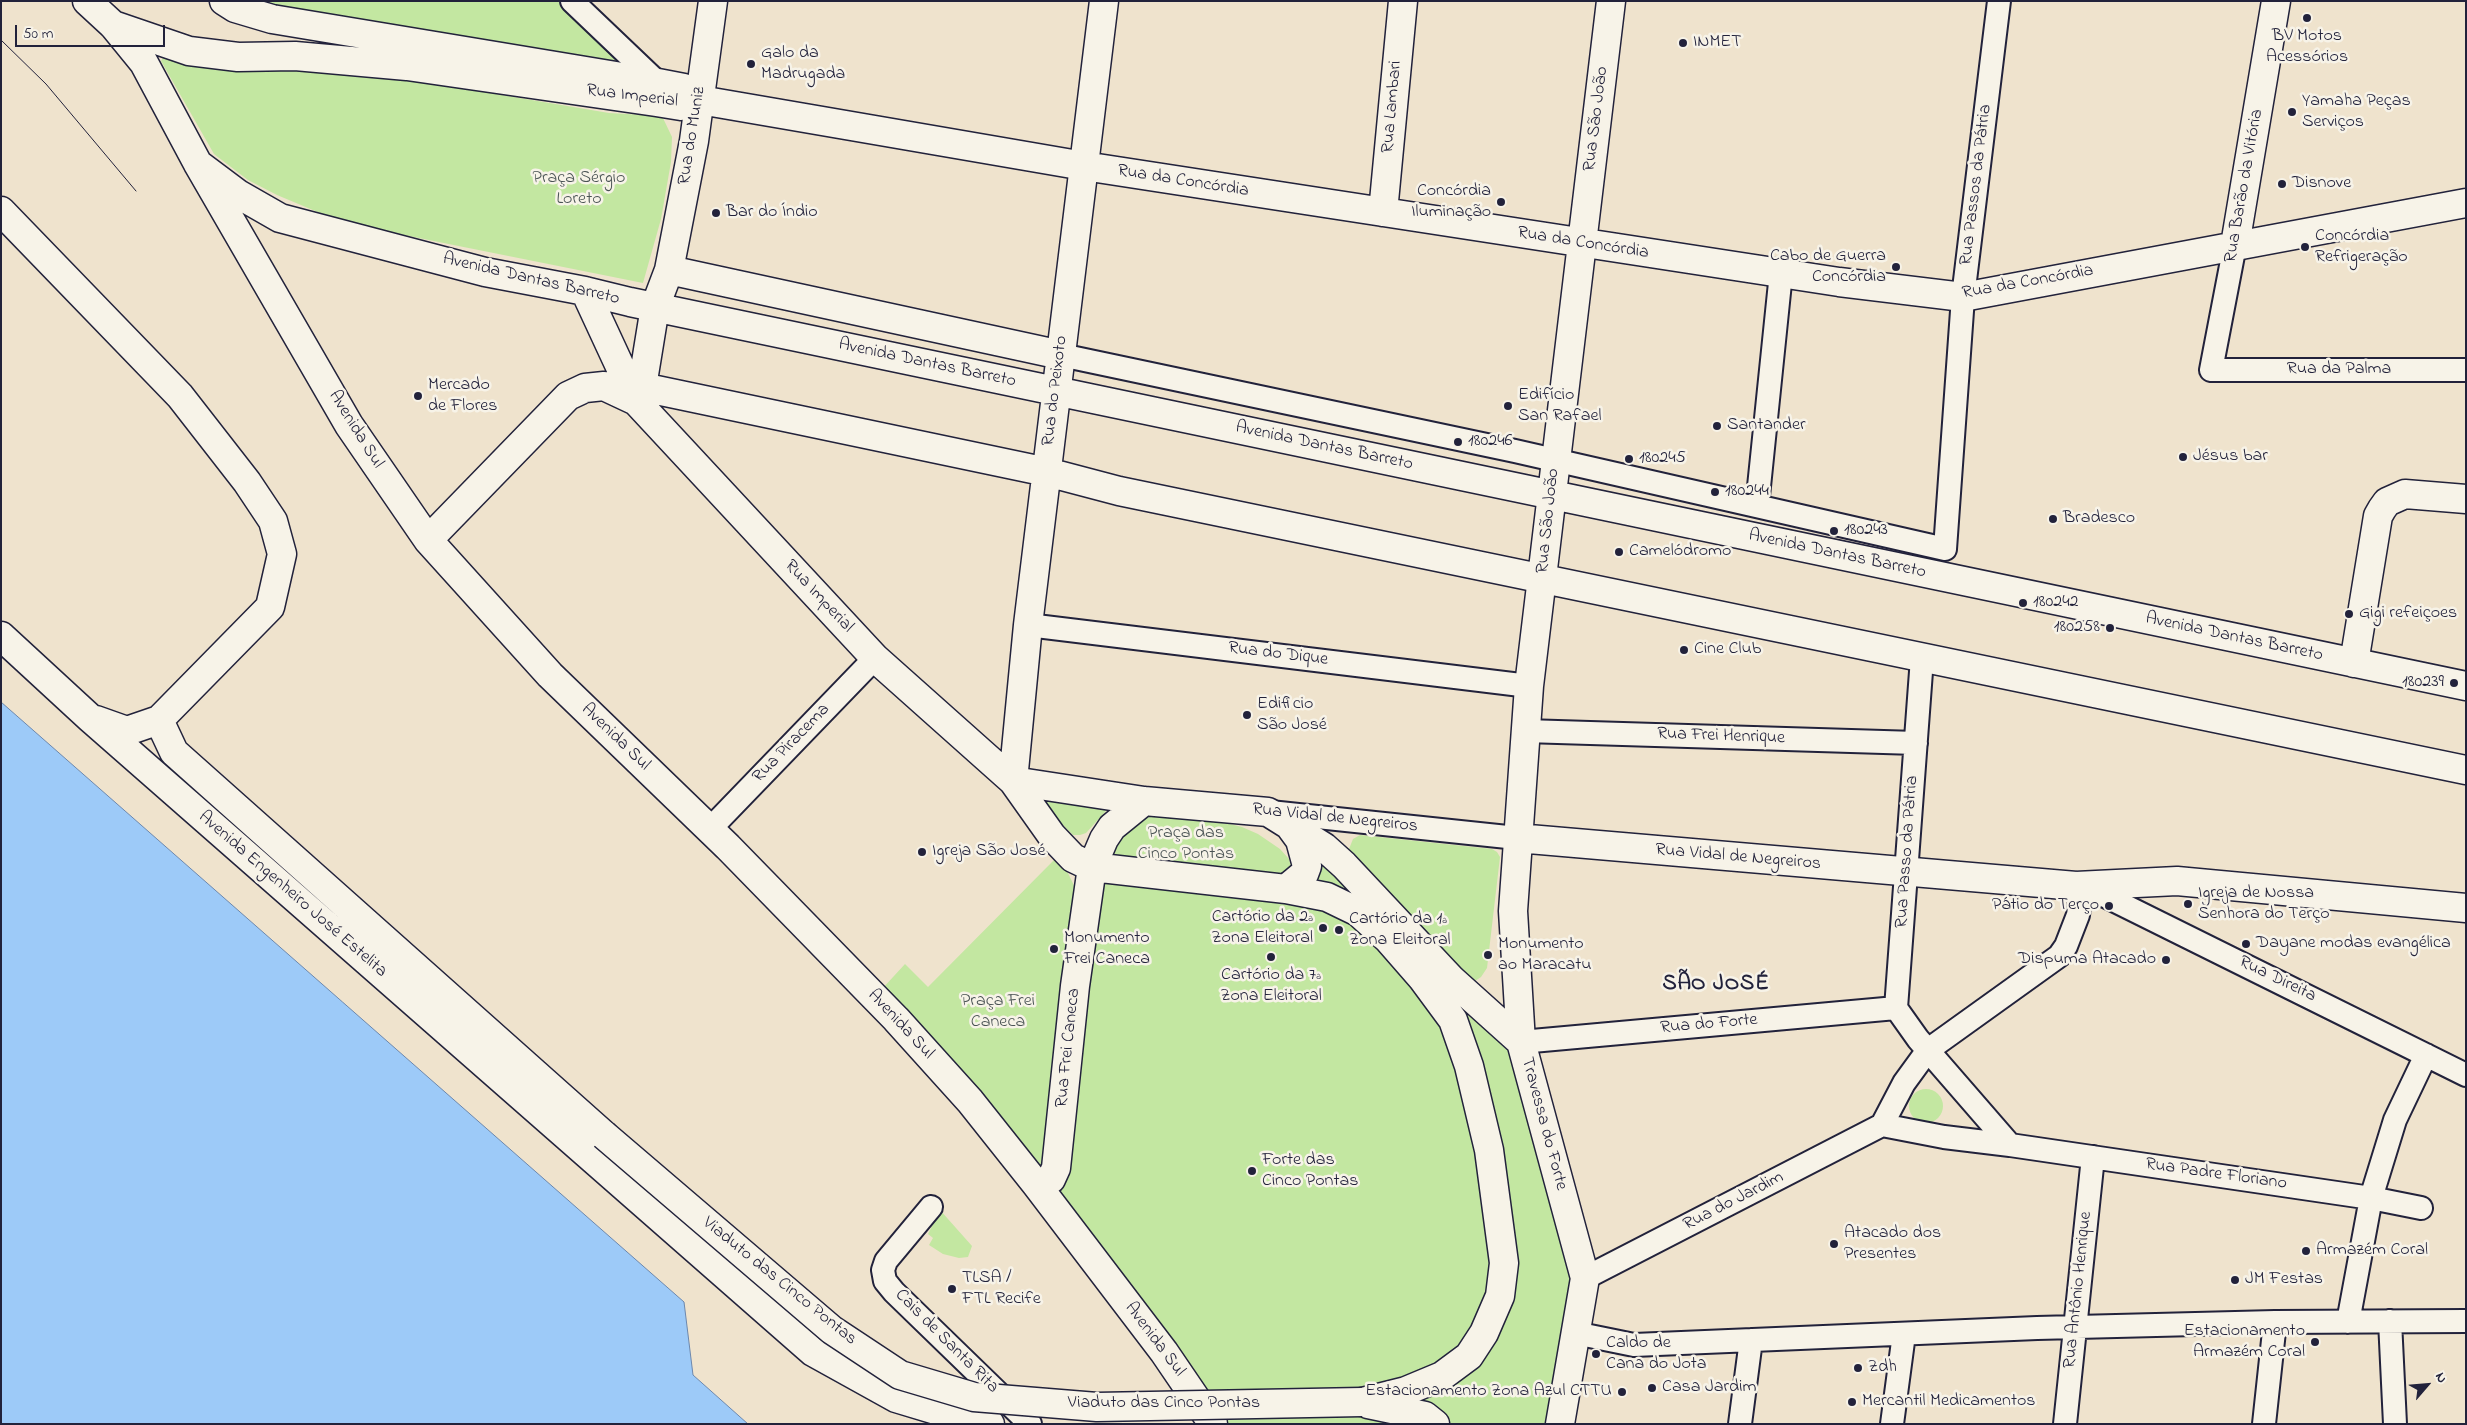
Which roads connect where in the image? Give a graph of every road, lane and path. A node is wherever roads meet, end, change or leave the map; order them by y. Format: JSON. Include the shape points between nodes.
{"nodes":[{"id":1,"x":87,"y":1,"type":"edge"},
{"id":2,"x":224,"y":1,"type":"edge"},
{"id":3,"x":572,"y":1,"type":"edge"},
{"id":4,"x":713,"y":1,"type":"edge"},
{"id":5,"x":1104,"y":1,"type":"edge"},
{"id":6,"x":1403,"y":1,"type":"edge"},
{"id":7,"x":1611,"y":1,"type":"edge"},
{"id":8,"x":1998,"y":1,"type":"edge"},
{"id":9,"x":2276,"y":1,"type":"edge"},
{"id":10,"x":113,"y":25,"type":"junction"},
{"id":11,"x":707,"y":48,"type":"junction"},
{"id":12,"x":660,"y":90,"type":"junction"},
{"id":13,"x":700,"y":100,"type":"junction"},
{"id":14,"x":198,"y":164,"type":"junction"},
{"id":15,"x":1084,"y":166,"type":"junction"},
{"id":16,"x":2466,"y":203,"type":"edge"},
{"id":17,"x":1,"y":212,"type":"edge"},
{"id":18,"x":1383,"y":212,"type":"junction"},
{"id":19,"x":1582,"y":244,"type":"junction"},
{"id":20,"x":2235,"y":245,"type":"junction"},
{"id":21,"x":669,"y":270,"type":"junction"},
{"id":22,"x":1782,"y":273,"type":"junction"},
{"id":23,"x":585,"y":291,"type":"junction"},
{"id":24,"x":1963,"y":297,"type":"junction"},
{"id":25,"x":655,"y":307,"type":"junction"},
{"id":26,"x":1061,"y":355,"type":"junction"},
{"id":27,"x":2211,"y":370,"type":"joint"},
{"id":28,"x":2466,"y":370,"type":"edge"},
{"id":29,"x":1056,"y":391,"type":"junction"},
{"id":30,"x":639,"y":394,"type":"junction"},
{"id":31,"x":1556,"y":460,"type":"junction"},
{"id":32,"x":1047,"y":472,"type":"junction"},
{"id":33,"x":1552,"y":495,"type":"junction"},
{"id":34,"x":2466,"y":500,"type":"edge"},
{"id":35,"x":1757,"y":506,"type":"junction"},
{"id":36,"x":428,"y":540,"type":"junction"},
{"id":37,"x":1945,"y":549,"type":"joint"},
{"id":38,"x":1543,"y":580,"type":"junction"},
{"id":39,"x":1028,"y":625,"type":"junction"},
{"id":40,"x":1,"y":636,"type":"edge"},
{"id":41,"x":875,"y":658,"type":"junction"},
{"id":42,"x":1922,"y":658,"type":"junction"},
{"id":43,"x":2354,"y":663,"type":"junction"},
{"id":44,"x":1529,"y":686,"type":"junction"},
{"id":45,"x":2466,"y":686,"type":"edge"},
{"id":46,"x":90,"y":718,"type":"junction"},
{"id":47,"x":159,"y":720,"type":"junction"},
{"id":48,"x":1526,"y":731,"type":"junction"},
{"id":49,"x":1916,"y":743,"type":"junction"},
{"id":50,"x":2466,"y":770,"type":"edge"},
{"id":51,"x":1013,"y":781,"type":"junction"},
{"id":52,"x":1144,"y":801,"type":"junction"},
{"id":53,"x":1279,"y":818,"type":"junction"},
{"id":54,"x":710,"y":830,"type":"junction"},
{"id":55,"x":1518,"y":838,"type":"junction"},
{"id":56,"x":1092,"y":867,"type":"junction"},
{"id":57,"x":1907,"y":873,"type":"junction"},
{"id":58,"x":2084,"y":887,"type":"junction"},
{"id":59,"x":1286,"y":889,"type":"junction"},
{"id":60,"x":2466,"y":908,"type":"edge"},
{"id":61,"x":1896,"y":1008,"type":"junction"},
{"id":62,"x":1521,"y":1042,"type":"junction"},
{"id":63,"x":1923,"y":1045,"type":"junction"},
{"id":64,"x":2426,"y":1055,"type":"junction"},
{"id":65,"x":2466,"y":1075,"type":"edge"},
{"id":66,"x":1882,"y":1125,"type":"junction"},
{"id":67,"x":594,"y":1144,"type":"junction"},
{"id":68,"x":2010,"y":1145,"type":"junction"},
{"id":69,"x":2093,"y":1157,"type":"junction"},
{"id":70,"x":1046,"y":1176,"type":"junction"},
{"id":71,"x":2372,"y":1198,"type":"junction"},
{"id":72,"x":931,"y":1207,"type":"dead end"},
{"id":73,"x":2421,"y":1208,"type":"dead end"},
{"id":74,"x":1585,"y":1278,"type":"junction"},
{"id":75,"x":2390,"y":1321,"type":"junction"},
{"id":76,"x":2466,"y":1321,"type":"edge"},
{"id":77,"x":2275,"y":1322,"type":"junction"},
{"id":78,"x":2348,"y":1322,"type":"junction"},
{"id":79,"x":2074,"y":1328,"type":"junction"},
{"id":80,"x":1575,"y":1333,"type":"junction"},
{"id":81,"x":1904,"y":1334,"type":"junction"},
{"id":82,"x":1751,"y":1340,"type":"junction"},
{"id":83,"x":1362,"y":1402,"type":"junction"},
{"id":84,"x":990,"y":1424,"type":"edge"},
{"id":85,"x":1030,"y":1424,"type":"edge"},
{"id":86,"x":1213,"y":1424,"type":"edge"},
{"id":87,"x":1435,"y":1424,"type":"edge"},
{"id":88,"x":1560,"y":1424,"type":"edge"},
{"id":89,"x":1740,"y":1424,"type":"edge"},
{"id":90,"x":1892,"y":1424,"type":"edge"},
{"id":91,"x":2066,"y":1424,"type":"edge"},
{"id":92,"x":2264,"y":1424,"type":"edge"},
{"id":93,"x":2395,"y":1424,"type":"edge"}],
"edges":[{"from":1,"to":10,"type":"main road","name":"Avenida Sul"},
{"from":2,"to":12,"type":"main road","name":"Rua Imperial","via":[[235,8],[272,19]]},
{"from":3,"to":12,"type":"street"},
{"from":4,"to":11,"type":"main road","name":"Rua do Muniz"},
{"from":5,"to":15,"type":"main road","name":"Rua do Peixoto"},
{"from":6,"to":18,"type":"main road","name":"Rua Lambari"},
{"from":7,"to":19,"type":"main road","name":"Rua São João"},
{"from":8,"to":24,"type":"street","name":"Rua Passos da Pátria"},
{"from":9,"to":20,"type":"main road","name":"Rua Barão da Vitória"},
{"from":10,"to":12,"type":"main road","name":"Rua Imperial","via":[[189,51],[238,57],[294,56]]},
{"from":10,"to":14,"type":"main road","name":"Avenida Sul","via":[[144,63]]},
{"from":11,"to":12,"type":"main road","via":[[692,67]]},
{"from":11,"to":13,"type":"main road","name":"Rua do Muniz"},
{"from":12,"to":13,"type":"main road","name":"Rua Imperial","via":[[681,106]]},
{"from":13,"to":15,"type":"main road","name":"Rua da Concórdia"},
{"from":13,"to":21,"type":"main road","name":"Rua do Muniz"},
{"from":14,"to":23,"type":"main road","name":"Avenida Dantas Barreto","via":[[238,194],[280,218],[485,272]]},
{"from":14,"to":36,"type":"main road","name":"Avenida Sul","via":[[349,425]]},
{"from":15,"to":18,"type":"main road","name":"Rua da Concórdia"},
{"from":15,"to":26,"type":"main road","name":"Rua do Peixoto"},
{"from":16,"to":20,"type":"main road","name":"Rua da Concórdia"},
{"from":17,"to":47,"type":"main road","via":[[180,396],[273,521],[282,554],[270,607]]},
{"from":18,"to":19,"type":"main road","name":"Rua da Concórdia"},
{"from":19,"to":22,"type":"main road","name":"Rua da Concórdia"},
{"from":19,"to":31,"type":"main road","name":"Rua São João"},
{"from":20,"to":24,"type":"main road","name":"Rua da Concórdia"},
{"from":20,"to":27,"type":"street","name":"Rua Barão da Vitória"},
{"from":21,"to":25,"type":"main road"},
{"from":21,"to":26,"type":"main road","name":"Avenida Dantas Barreto"},
{"from":22,"to":24,"type":"main road","name":"Rua da Concórdia"},
{"from":22,"to":35,"type":"street"},
{"from":23,"to":25,"type":"main road","name":"Avenida Dantas Barreto"},
{"from":23,"to":30,"type":"main road","name":"Rua Imperial"},
{"from":24,"to":37,"type":"street","name":"Rua Passos da Pátria"},
{"from":25,"to":29,"type":"main road","name":"Avenida Dantas Barreto"},
{"from":25,"to":30,"type":"main road"},
{"from":26,"to":29,"type":"main road","name":"Rua do Peixoto"},
{"from":26,"to":31,"type":"street","name":"Avenida Dantas Barreto"},
{"from":27,"to":28,"type":"street","name":"Rua da Palma"},
{"from":29,"to":32,"type":"main road","name":"Rua do Peixoto"},
{"from":29,"to":33,"type":"main road","name":"Avenida Dantas Barreto"},
{"from":30,"to":32,"type":"main road"},
{"from":30,"to":36,"type":"main road","via":[[604,386],[585,388],[568,396]]},
{"from":30,"to":41,"type":"main road","name":"Rua Imperial"},
{"from":31,"to":33,"type":"main road","name":"Rua São João"},
{"from":31,"to":35,"type":"street","name":"Avenida Dantas Barreto"},
{"from":32,"to":38,"type":"main road","via":[[1119,492]]},
{"from":32,"to":39,"type":"main road","name":"Rua do Peixoto"},
{"from":33,"to":38,"type":"main road","name":"Rua São João"},
{"from":33,"to":43,"type":"main road","name":"Avenida Dantas Barreto"},
{"from":34,"to":43,"type":"main road","via":[[2406,494],[2387,502],[2378,516]]},
{"from":35,"to":37,"type":"street","name":"Avenida Dantas Barreto"},
{"from":36,"to":54,"type":"main road","name":"Avenida Sul","via":[[550,675]]},
{"from":38,"to":42,"type":"main road"},
{"from":38,"to":44,"type":"main road","name":"Rua São João"},
{"from":39,"to":44,"type":"street","name":"Rua do Dique"},
{"from":39,"to":51,"type":"main road","name":"Rua do Peixoto"},
{"from":40,"to":46,"type":"main road","name":"Avenida Engenheiro José Estelita"},
{"from":41,"to":51,"type":"main road","name":"Rua Imperial"},
{"from":41,"to":54,"type":"street","name":"Rua Piracema"},
{"from":42,"to":49,"type":"street","name":"Rua Passo da Pátria"},
{"from":42,"to":50,"type":"main road"},
{"from":43,"to":45,"type":"main road","name":"Avenida Dantas Barreto"},
{"from":44,"to":48,"type":"main road","name":"Rua São João"},
{"from":46,"to":47,"type":"main road","via":[[126,731]]},
{"from":46,"to":67,"type":"main road","name":"Avenida Engenheiro José Estelita"},
{"from":47,"to":67,"type":"main road","name":"Avenida Engenheiro José Estelita","via":[[174,752]]},
{"from":48,"to":49,"type":"street","name":"Rua Frei Henrique"},
{"from":48,"to":55,"type":"main road","name":"Rua São João"},
{"from":49,"to":57,"type":"street","name":"Rua Passo da Pátria"},
{"from":51,"to":52,"type":"main road","name":"Rua Vidal de Negreiros"},
{"from":51,"to":56,"type":"main road","via":[[1052,836],[1073,858]]},
{"from":52,"to":53,"type":"main road","name":"Rua Vidal de Negreiros"},
{"from":52,"to":56,"type":"main road","name":"Rua Frei Caneca","via":[[1112,826]]},
{"from":53,"to":55,"type":"street","name":"Rua Vidal de Negreiros"},
{"from":53,"to":59,"type":"main road","via":[[1300,840],[1307,866],[1304,874]]},
{"from":53,"to":62,"type":"main road","name":"Travessa do Forte","via":[[1324,847],[1344,865],[1452,980]]},
{"from":54,"to":70,"type":"main road","name":"Avenida Sul"},
{"from":55,"to":57,"type":"main road","name":"Rua Vidal de Negreiros"},
{"from":55,"to":62,"type":"main road","name":"Rua São João","via":[[1513,911]]},
{"from":56,"to":59,"type":"main road"},
{"from":56,"to":70,"type":"main road","name":"Rua Frei Caneca"},
{"from":57,"to":58,"type":"main road","name":"Rua Vidal de Negreiros"},
{"from":57,"to":61,"type":"street","name":"Rua Passo da Pátria"},
{"from":58,"to":60,"type":"main road","name":"Rua Vidal de Negreiros","via":[[2177,881]]},
{"from":58,"to":63,"type":"street","via":[[2078,915],[2059,956]]},
{"from":58,"to":64,"type":"street","name":"Rua Direita"},
{"from":59,"to":83,"type":"main road","name":"Viaduto das Cinco Pontas","via":[[1327,897],[1358,912],[1388,939],[1422,978],[1453,1020],[1469,1066],[1491,1165],[1504,1263],[1500,1296],[1484,1333],[1469,1356],[1442,1376],[1406,1391]]},
{"from":61,"to":62,"type":"street","name":"Rua do Forte"},
{"from":61,"to":63,"type":"street"},
{"from":62,"to":74,"type":"main road","name":"Travessa do Forte"},
{"from":63,"to":66,"type":"street"},
{"from":63,"to":68,"type":"street"},
{"from":64,"to":65,"type":"street","name":"Rua Direita"},
{"from":64,"to":71,"type":"street","via":[[2395,1120]]},
{"from":66,"to":68,"type":"street","name":"Rua Padre Floriano","via":[[1944,1138]]},
{"from":66,"to":74,"type":"street","name":"Rua do Jardim"},
{"from":67,"to":83,"type":"main road","name":"Viaduto das Cinco Pontas","bridge":true,"via":[[832,1330],[900,1375],[974,1397],[1097,1407]]},
{"from":67,"to":84,"type":"main road","name":"Viaduto das Cinco Pontas","via":[[813,1352],[896,1398]]},
{"from":68,"to":69,"type":"street","name":"Rua Padre Floriano"},
{"from":69,"to":71,"type":"street","name":"Rua Padre Floriano"},
{"from":69,"to":79,"type":"street","name":"Rua Antônio Henrique","via":[[2081,1288]]},
{"from":70,"to":86,"type":"main road","name":"Avenida Sul","via":[[1056,1211],[1168,1358]]},
{"from":71,"to":73,"type":"street","name":"Rua Padre Floriano"},
{"from":71,"to":78,"type":"street"},
{"from":72,"to":85,"type":"street","name":"Cais de Santa Rita","via":[[886,1261],[883,1270],[885,1281]]},
{"from":74,"to":80,"type":"main road","name":"Travessa do Forte"},
{"from":75,"to":76,"type":"street"},
{"from":75,"to":78,"type":"street"},
{"from":75,"to":93,"type":"street"},
{"from":77,"to":78,"type":"street"},
{"from":77,"to":79,"type":"street"},
{"from":77,"to":92,"type":"street"},
{"from":79,"to":81,"type":"street"},
{"from":79,"to":91,"type":"street","name":"Rua Antônio Henrique"},
{"from":80,"to":82,"type":"street","via":[[1634,1345]]},
{"from":80,"to":88,"type":"main road","name":"Travessa do Forte"},
{"from":81,"to":82,"type":"street"},
{"from":81,"to":90,"type":"street"},
{"from":82,"to":89,"type":"street"},
{"from":83,"to":87,"type":"main road","name":"Viaduto das Cinco Pontas","via":[[1425,1416]]}]}
